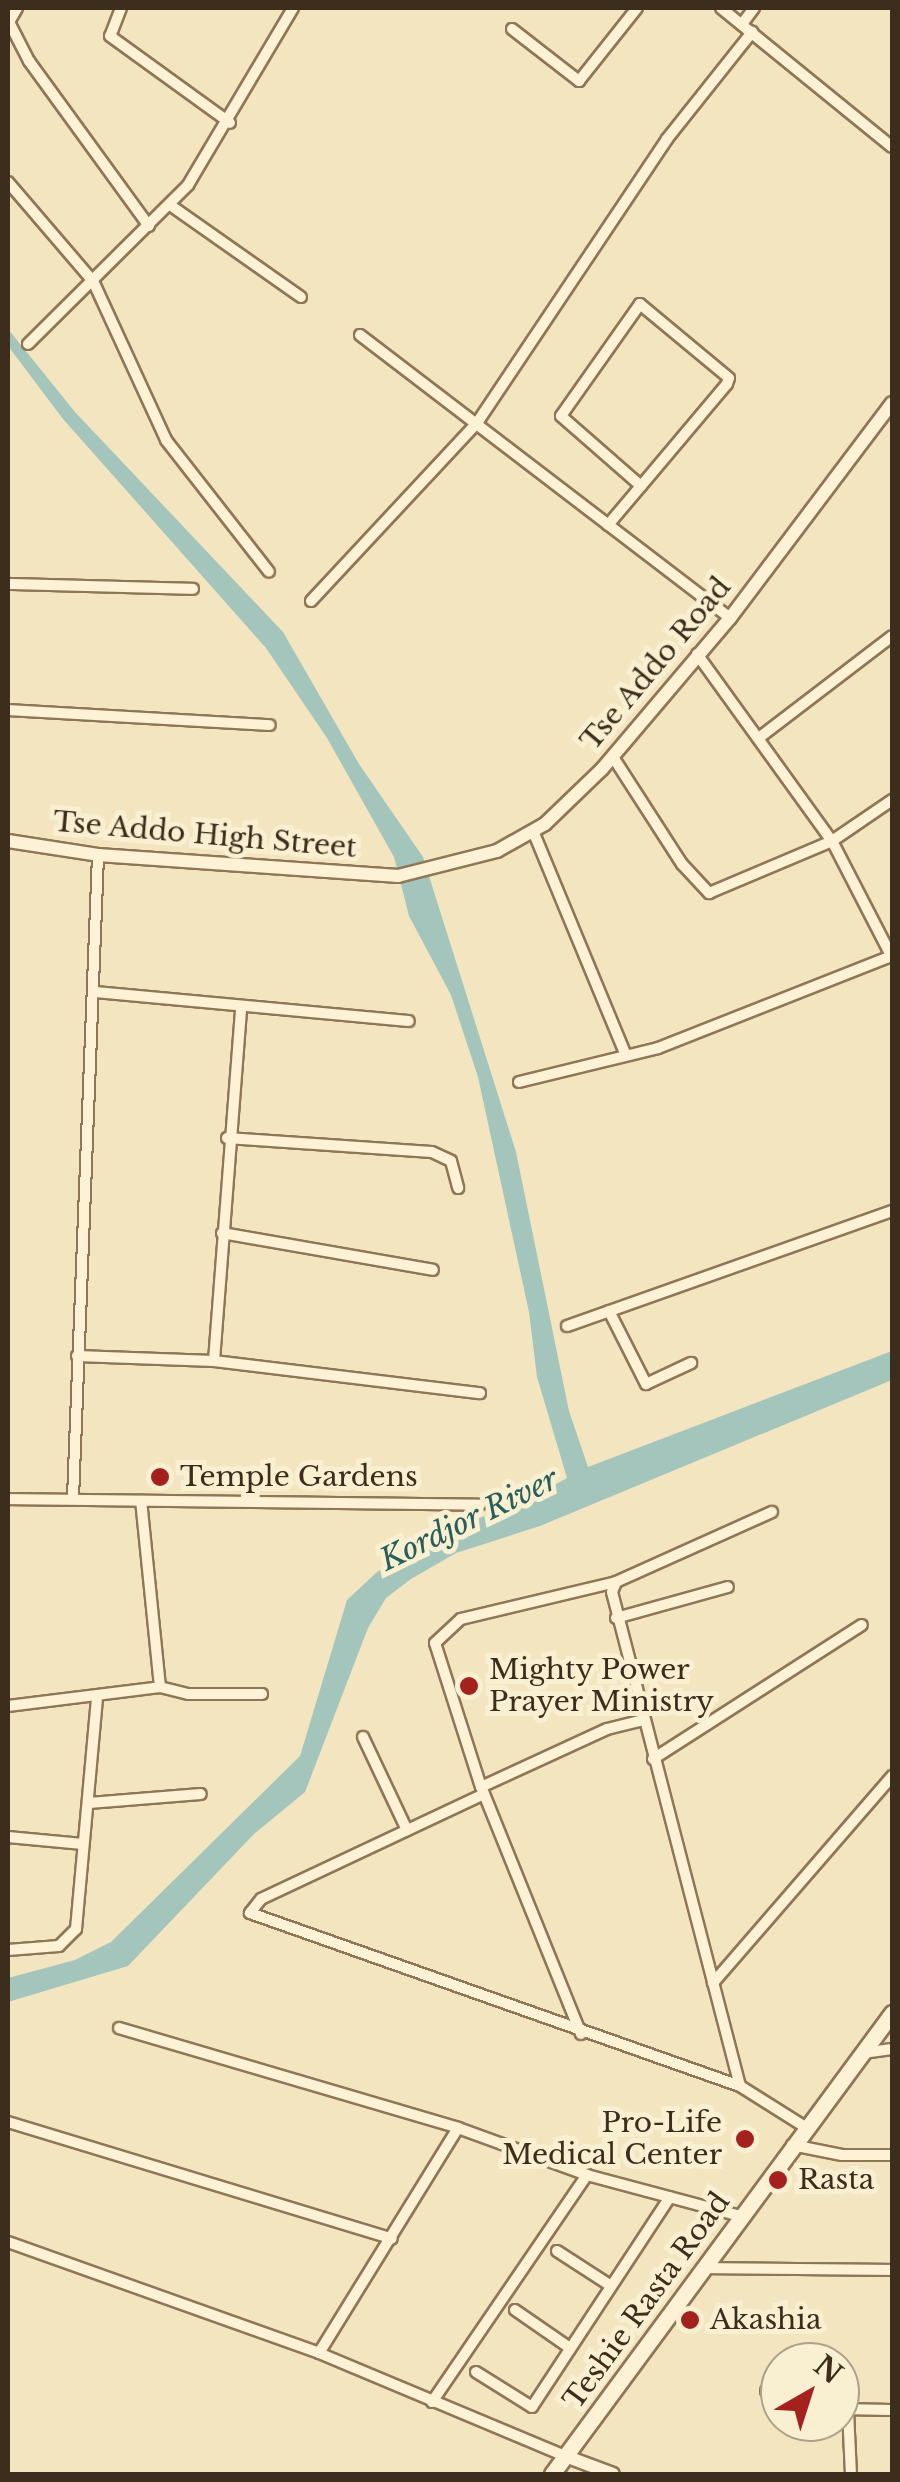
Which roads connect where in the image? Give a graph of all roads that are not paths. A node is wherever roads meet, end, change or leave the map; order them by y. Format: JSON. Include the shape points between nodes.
{"nodes":[{"id":1,"x":18,"y":8,"type":"edge"},
{"id":2,"x":122,"y":8,"type":"edge"},
{"id":3,"x":293,"y":8,"type":"edge"},
{"id":4,"x":637,"y":8,"type":"edge"},
{"id":5,"x":721,"y":8,"type":"edge"},
{"id":6,"x":754,"y":8,"type":"edge"},
{"id":7,"x":8,"y":21,"type":"edge"},
{"id":8,"x":747,"y":28,"type":"junction"},
{"id":9,"x":512,"y":29,"type":"dead end"},
{"id":10,"x":230,"y":123,"type":"junction"},
{"id":11,"x":892,"y":147,"type":"edge"},
{"id":12,"x":8,"y":182,"type":"edge"},
{"id":13,"x":170,"y":205,"type":"junction"},
{"id":14,"x":149,"y":226,"type":"junction"},
{"id":15,"x":93,"y":280,"type":"junction"},
{"id":16,"x":301,"y":297,"type":"dead end"},
{"id":17,"x":360,"y":336,"type":"dead end"},
{"id":18,"x":28,"y":344,"type":"dead end"},
{"id":19,"x":892,"y":403,"type":"edge"},
{"id":20,"x":477,"y":424,"type":"junction"},
{"id":21,"x":641,"y":486,"type":"junction"},
{"id":22,"x":608,"y":525,"type":"junction"},
{"id":23,"x":269,"y":572,"type":"dead end"},
{"id":24,"x":8,"y":584,"type":"edge"},
{"id":25,"x":192,"y":590,"type":"dead end"},
{"id":26,"x":311,"y":601,"type":"dead end"},
{"id":27,"x":730,"y":618,"type":"junction"},
{"id":28,"x":892,"y":636,"type":"edge"},
{"id":29,"x":698,"y":654,"type":"junction"},
{"id":30,"x":8,"y":710,"type":"edge"},
{"id":31,"x":270,"y":724,"type":"dead end"},
{"id":32,"x":760,"y":736,"type":"junction"},
{"id":33,"x":613,"y":757,"type":"junction"},
{"id":34,"x":892,"y":800,"type":"edge"},
{"id":35,"x":533,"y":831,"type":"junction"},
{"id":36,"x":8,"y":841,"type":"edge"},
{"id":37,"x":832,"y":841,"type":"junction"},
{"id":38,"x":98,"y":855,"type":"junction"},
{"id":39,"x":398,"y":876,"type":"joint"},
{"id":40,"x":892,"y":957,"type":"edge"},
{"id":41,"x":94,"y":992,"type":"junction"},
{"id":42,"x":240,"y":1008,"type":"junction"},
{"id":43,"x":410,"y":1021,"type":"dead end"},
{"id":44,"x":626,"y":1056,"type":"junction"},
{"id":45,"x":519,"y":1082,"type":"dead end"},
{"id":46,"x":227,"y":1138,"type":"junction"},
{"id":47,"x":458,"y":1188,"type":"dead end"},
{"id":48,"x":892,"y":1210,"type":"edge"},
{"id":49,"x":222,"y":1233,"type":"junction"},
{"id":50,"x":434,"y":1270,"type":"dead end"},
{"id":51,"x":610,"y":1311,"type":"junction"},
{"id":52,"x":567,"y":1326,"type":"dead end"},
{"id":53,"x":77,"y":1356,"type":"junction"},
{"id":54,"x":214,"y":1361,"type":"junction"},
{"id":55,"x":690,"y":1363,"type":"dead end"},
{"id":56,"x":480,"y":1393,"type":"dead end"},
{"id":57,"x":73,"y":1498,"type":"junction"},
{"id":58,"x":8,"y":1499,"type":"edge"},
{"id":59,"x":141,"y":1502,"type":"junction"},
{"id":60,"x":480,"y":1504,"type":"dead end"},
{"id":61,"x":772,"y":1512,"type":"dead end"},
{"id":62,"x":616,"y":1582,"type":"junction"},
{"id":63,"x":728,"y":1587,"type":"dead end"},
{"id":64,"x":616,"y":1618,"type":"junction"},
{"id":65,"x":862,"y":1625,"type":"dead end"},
{"id":66,"x":160,"y":1687,"type":"junction"},
{"id":67,"x":262,"y":1694,"type":"dead end"},
{"id":68,"x":97,"y":1700,"type":"junction"},
{"id":69,"x":8,"y":1706,"type":"edge"},
{"id":70,"x":642,"y":1720,"type":"junction"},
{"id":71,"x":363,"y":1736,"type":"dead end"},
{"id":72,"x":653,"y":1759,"type":"junction"},
{"id":73,"x":892,"y":1776,"type":"edge"},
{"id":74,"x":482,"y":1790,"type":"junction"},
{"id":75,"x":201,"y":1794,"type":"dead end"},
{"id":76,"x":89,"y":1803,"type":"junction"},
{"id":77,"x":407,"y":1830,"type":"junction"},
{"id":78,"x":8,"y":1837,"type":"edge"},
{"id":79,"x":84,"y":1844,"type":"junction"},
{"id":80,"x":8,"y":1950,"type":"edge"},
{"id":81,"x":714,"y":1983,"type":"junction"},
{"id":82,"x":892,"y":2013,"type":"edge"},
{"id":83,"x":118,"y":2028,"type":"dead end"},
{"id":84,"x":581,"y":2034,"type":"junction"},
{"id":85,"x":892,"y":2049,"type":"edge"},
{"id":86,"x":862,"y":2053,"type":"junction"},
{"id":87,"x":740,"y":2086,"type":"junction"},
{"id":88,"x":8,"y":2122,"type":"edge"},
{"id":89,"x":805,"y":2127,"type":"junction"},
{"id":90,"x":458,"y":2128,"type":"junction"},
{"id":91,"x":792,"y":2145,"type":"junction"},
{"id":92,"x":892,"y":2155,"type":"edge"},
{"id":93,"x":587,"y":2175,"type":"junction"},
{"id":94,"x":670,"y":2196,"type":"junction"},
{"id":95,"x":740,"y":2216,"type":"junction"},
{"id":96,"x":392,"y":2239,"type":"junction"},
{"id":97,"x":8,"y":2242,"type":"edge"},
{"id":98,"x":557,"y":2252,"type":"dead end"},
{"id":99,"x":701,"y":2268,"type":"junction"},
{"id":100,"x":892,"y":2270,"type":"edge"},
{"id":101,"x":611,"y":2286,"type":"junction"},
{"id":102,"x":515,"y":2310,"type":"dead end"},
{"id":103,"x":570,"y":2348,"type":"junction"},
{"id":104,"x":320,"y":2354,"type":"junction"},
{"id":105,"x":476,"y":2372,"type":"dead end"},
{"id":106,"x":432,"y":2402,"type":"junction"},
{"id":107,"x":860,"y":2410,"type":"edge"},
{"id":108,"x":892,"y":2410,"type":"edge"},
{"id":109,"x":848,"y":2442,"type":"edge"},
{"id":110,"x":565,"y":2456,"type":"junction"},
{"id":111,"x":552,"y":2474,"type":"edge"},
{"id":112,"x":613,"y":2474,"type":"edge"},
{"id":113,"x":851,"y":2474,"type":"edge"}],
"edges":[{"from":1,"to":7,"type":"street"},
{"from":2,"to":10,"type":"street","via":[[110,36]]},
{"from":3,"to":10,"type":"street"},
{"from":4,"to":9,"type":"street","via":[[579,81]]},
{"from":5,"to":8,"type":"street"},
{"from":6,"to":8,"type":"street"},
{"from":7,"to":14,"type":"street"},
{"from":8,"to":11,"type":"street"},
{"from":8,"to":20,"type":"street"},
{"from":10,"to":13,"type":"street"},
{"from":12,"to":15,"type":"street"},
{"from":13,"to":14,"type":"street"},
{"from":13,"to":16,"type":"street"},
{"from":14,"to":15,"type":"street"},
{"from":15,"to":18,"type":"street"},
{"from":15,"to":23,"type":"street","via":[[166,440]]},
{"from":17,"to":20,"type":"street"},
{"from":19,"to":27,"type":"street","name":"Tse Addo Road"},
{"from":20,"to":22,"type":"street"},
{"from":20,"to":26,"type":"street"},
{"from":21,"to":21,"type":"street","via":[[729,378],[640,304],[561,416]]},
{"from":21,"to":22,"type":"street"},
{"from":22,"to":27,"type":"street"},
{"from":24,"to":25,"type":"street"},
{"from":27,"to":29,"type":"street","name":"Tse Addo Road"},
{"from":28,"to":32,"type":"street","via":[[874,656]]},
{"from":29,"to":32,"type":"street"},
{"from":29,"to":33,"type":"street","name":"Tse Addo Road"},
{"from":30,"to":31,"type":"street"},
{"from":32,"to":37,"type":"street"},
{"from":33,"to":35,"type":"street","name":"Tse Addo Road"},
{"from":33,"to":37,"type":"street","via":[[682,864],[709,893]]},
{"from":34,"to":37,"type":"street"},
{"from":35,"to":39,"type":"street","name":"Tse Addo Road","via":[[497,851]]},
{"from":35,"to":44,"type":"street"},
{"from":36,"to":38,"type":"street","name":"Tse Addo High Street"},
{"from":37,"to":40,"type":"street"},
{"from":38,"to":39,"type":"street","name":"Tse Addo High Street"},
{"from":38,"to":41,"type":"street"},
{"from":40,"to":44,"type":"street","via":[[728,1024]]},
{"from":41,"to":42,"type":"street"},
{"from":41,"to":53,"type":"street"},
{"from":42,"to":43,"type":"street"},
{"from":42,"to":46,"type":"street"},
{"from":44,"to":45,"type":"street"},
{"from":46,"to":47,"type":"street","via":[[432,1152],[451,1160]]},
{"from":46,"to":49,"type":"street"},
{"from":48,"to":51,"type":"street"},
{"from":49,"to":50,"type":"street"},
{"from":49,"to":54,"type":"street"},
{"from":51,"to":52,"type":"street"},
{"from":51,"to":55,"type":"street","via":[[646,1384]]},
{"from":53,"to":54,"type":"street"},
{"from":53,"to":57,"type":"street"},
{"from":54,"to":56,"type":"street"},
{"from":57,"to":58,"type":"street"},
{"from":57,"to":59,"type":"street"},
{"from":59,"to":60,"type":"street"},
{"from":59,"to":66,"type":"street"},
{"from":61,"to":62,"type":"street"},
{"from":62,"to":64,"type":"street"},
{"from":62,"to":74,"type":"street","via":[[461,1619],[438,1634],[440,1675]]},
{"from":63,"to":64,"type":"street"},
{"from":64,"to":70,"type":"street"},
{"from":65,"to":72,"type":"street"},
{"from":66,"to":67,"type":"street","via":[[188,1694]]},
{"from":66,"to":68,"type":"street"},
{"from":68,"to":69,"type":"street"},
{"from":68,"to":76,"type":"street"},
{"from":70,"to":72,"type":"street"},
{"from":70,"to":74,"type":"street","via":[[608,1729]]},
{"from":71,"to":77,"type":"street"},
{"from":72,"to":81,"type":"street"},
{"from":73,"to":81,"type":"street"},
{"from":74,"to":77,"type":"street"},
{"from":74,"to":84,"type":"street"},
{"from":75,"to":76,"type":"street"},
{"from":76,"to":79,"type":"street"},
{"from":77,"to":84,"type":"street","via":[[261,1899],[250,1912]]},
{"from":78,"to":79,"type":"street"},
{"from":79,"to":80,"type":"street","via":[[73,1937],[59,1946]]},
{"from":81,"to":87,"type":"street"},
{"from":82,"to":86,"type":"main road","name":"Teshie Rasta Road"},
{"from":83,"to":90,"type":"street"},
{"from":84,"to":87,"type":"street"},
{"from":85,"to":86,"type":"street"},
{"from":86,"to":89,"type":"main road","name":"Teshie Rasta Road"},
{"from":87,"to":89,"type":"street"},
{"from":88,"to":96,"type":"street"},
{"from":89,"to":91,"type":"main road","name":"Teshie Rasta Road"},
{"from":90,"to":93,"type":"street"},
{"from":90,"to":96,"type":"street"},
{"from":91,"to":92,"type":"street"},
{"from":91,"to":95,"type":"main road","name":"Teshie Rasta Road"},
{"from":93,"to":94,"type":"street"},
{"from":93,"to":106,"type":"street"},
{"from":94,"to":95,"type":"street"},
{"from":94,"to":101,"type":"street"},
{"from":95,"to":99,"type":"main road","name":"Teshie Rasta Road"},
{"from":96,"to":104,"type":"street"},
{"from":97,"to":104,"type":"street"},
{"from":98,"to":101,"type":"street"},
{"from":99,"to":100,"type":"street"},
{"from":99,"to":110,"type":"main road","name":"Teshie Rasta Road"},
{"from":101,"to":103,"type":"street"},
{"from":102,"to":103,"type":"street"},
{"from":103,"to":105,"type":"street","via":[[529,2409]]},
{"from":104,"to":106,"type":"street"},
{"from":106,"to":110,"type":"street"},
{"from":107,"to":108,"type":"street"},
{"from":109,"to":113,"type":"street"},
{"from":110,"to":111,"type":"main road","name":"Teshie Rasta Road"},
{"from":110,"to":112,"type":"street"}]}
